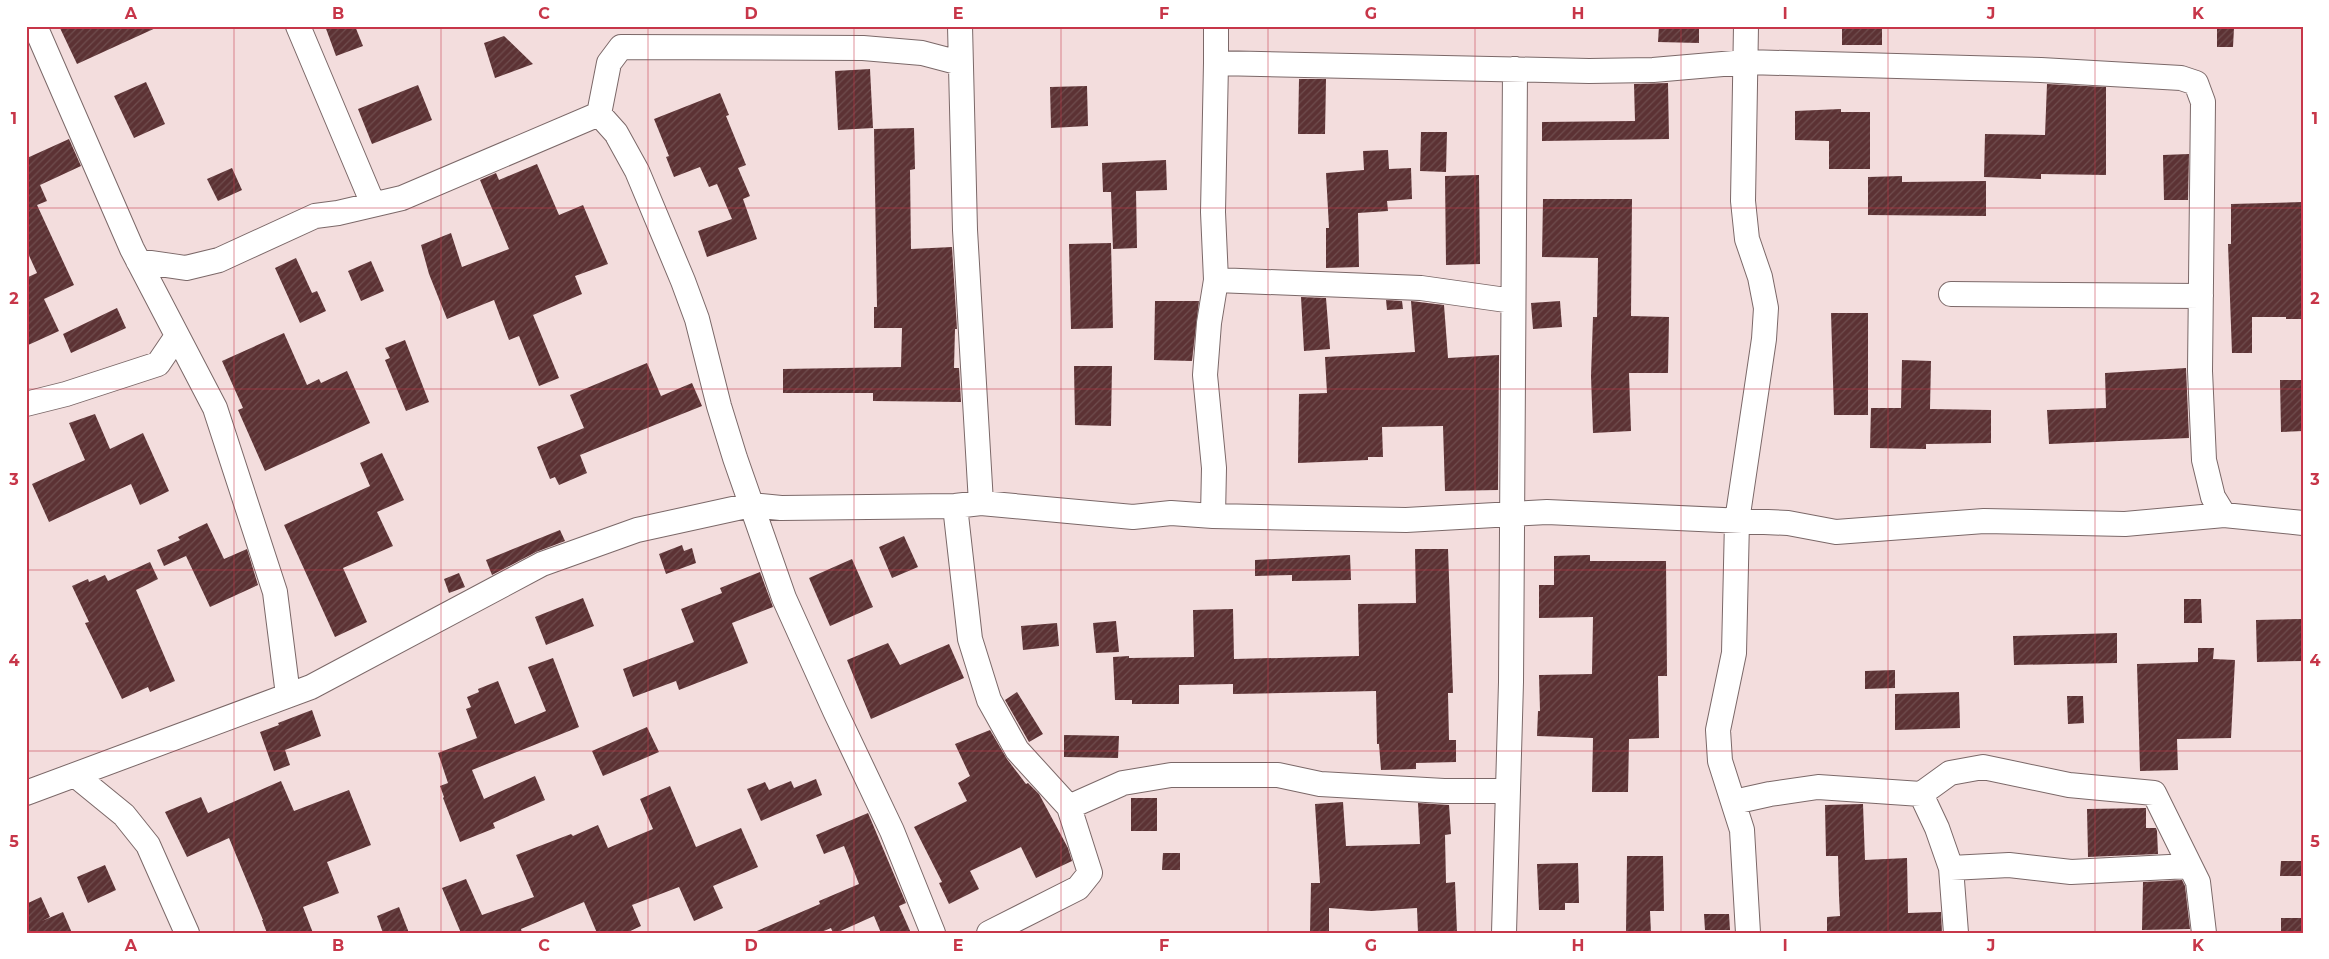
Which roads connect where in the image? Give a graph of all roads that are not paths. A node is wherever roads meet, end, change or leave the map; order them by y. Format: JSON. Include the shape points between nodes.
{"nodes":[{"id":1,"x":35,"y":26,"type":"edge"},
{"id":2,"x":298,"y":26,"type":"edge"},
{"id":3,"x":960,"y":26,"type":"edge"},
{"id":4,"x":1216,"y":26,"type":"edge"},
{"id":5,"x":1746,"y":26,"type":"edge"},
{"id":6,"x":1746,"y":62,"type":"junction"},
{"id":7,"x":960,"y":63,"type":"junction"},
{"id":8,"x":1216,"y":63,"type":"junction"},
{"id":9,"x":1515,"y":69,"type":"junction"},
{"id":10,"x":599,"y":114,"type":"junction"},
{"id":11,"x":373,"y":204,"type":"junction"},
{"id":12,"x":138,"y":261,"type":"junction"},
{"id":13,"x":1216,"y":280,"type":"junction"},
{"id":14,"x":1951,"y":294,"type":"dead end"},
{"id":15,"x":2201,"y":296,"type":"junction"},
{"id":16,"x":1513,"y":301,"type":"junction"},
{"id":17,"x":177,"y":336,"type":"junction"},
{"id":18,"x":26,"y":404,"type":"edge"},
{"id":19,"x":981,"y":503,"type":"junction"},
{"id":20,"x":751,"y":505,"type":"junction"},
{"id":21,"x":955,"y":506,"type":"junction"},
{"id":22,"x":1511,"y":513,"type":"junction"},
{"id":23,"x":2224,"y":515,"type":"junction"},
{"id":24,"x":1213,"y":516,"type":"junction"},
{"id":25,"x":1737,"y":520,"type":"junction"},
{"id":26,"x":2303,"y":523,"type":"edge"},
{"id":27,"x":288,"y":695,"type":"junction"},
{"id":28,"x":75,"y":775,"type":"junction"},
{"id":29,"x":1508,"y":791,"type":"junction"},
{"id":30,"x":26,"y":793,"type":"edge"},
{"id":31,"x":1921,"y":794,"type":"junction"},
{"id":32,"x":1734,"y":802,"type":"junction"},
{"id":33,"x":1069,"y":807,"type":"junction"},
{"id":34,"x":2189,"y":866,"type":"junction"},
{"id":35,"x":1951,"y":868,"type":"junction"},
{"id":36,"x":187,"y":933,"type":"edge"},
{"id":37,"x":933,"y":933,"type":"edge"},
{"id":38,"x":989,"y":933,"type":"edge"},
{"id":39,"x":1504,"y":933,"type":"edge"},
{"id":40,"x":1748,"y":933,"type":"edge"},
{"id":41,"x":1956,"y":933,"type":"edge"},
{"id":42,"x":2204,"y":933,"type":"edge"}],
"edges":[{"from":1,"to":12,"type":"street"},
{"from":2,"to":11,"type":"street"},
{"from":3,"to":7,"type":"street"},
{"from":4,"to":8,"type":"street"},
{"from":5,"to":6,"type":"street"},
{"from":6,"to":9,"type":"street","via":[[1653,70]]},
{"from":6,"to":15,"type":"street","via":[[2042,70],[2181,78],[2196,83],[2203,102]]},
{"from":6,"to":25,"type":"street","via":[[1743,201],[1748,238],[1766,308]]},
{"from":7,"to":10,"type":"street","via":[[922,53],[863,48],[621,47],[608,63]]},
{"from":7,"to":19,"type":"street","via":[[965,230]]},
{"from":8,"to":9,"type":"street"},
{"from":8,"to":13,"type":"street","via":[[1213,212]]},
{"from":9,"to":16,"type":"street"},
{"from":10,"to":11,"type":"street","via":[[402,198]]},
{"from":10,"to":20,"type":"street","via":[[616,133],[637,171],[683,281]]},
{"from":11,"to":12,"type":"street","via":[[315,216],[219,260],[186,268]]},
{"from":12,"to":17,"type":"street"},
{"from":13,"to":16,"type":"street","via":[[1421,288]]},
{"from":13,"to":24,"type":"street","via":[[1205,374],[1214,468]]},
{"from":14,"to":15,"type":"street"},
{"from":15,"to":23,"type":"street","via":[[2204,460],[2213,497]]},
{"from":16,"to":22,"type":"street"},
{"from":17,"to":18,"type":"street","via":[[158,364]]},
{"from":17,"to":27,"type":"street","via":[[214,408],[275,592]]},
{"from":19,"to":21,"type":"street"},
{"from":19,"to":24,"type":"street","via":[[1133,517],[1171,512]]},
{"from":20,"to":21,"type":"street","via":[[781,508]]},
{"from":20,"to":27,"type":"street","via":[[637,530],[542,564],[311,687]]},
{"from":20,"to":37,"type":"street","via":[[784,598],[892,831]]},
{"from":21,"to":33,"type":"street","via":[[970,639],[990,700],[1017,750]]},
{"from":22,"to":24,"type":"street","via":[[1406,520]]},
{"from":22,"to":25,"type":"street"},
{"from":22,"to":29,"type":"street"},
{"from":23,"to":25,"type":"street","via":[[2125,524],[1984,521],[1836,532],[1788,523]]},
{"from":23,"to":26,"type":"street"},
{"from":25,"to":32,"type":"street","via":[[1734,653],[1718,730],[1720,761]]},
{"from":27,"to":28,"type":"street"},
{"from":28,"to":30,"type":"street"},
{"from":28,"to":36,"type":"street","via":[[124,815],[148,845]]},
{"from":29,"to":33,"type":"street","via":[[1320,784],[1278,775],[1170,775],[1123,783]]},
{"from":29,"to":39,"type":"street"},
{"from":31,"to":32,"type":"street","via":[[1818,787]]},
{"from":31,"to":34,"type":"street","via":[[1950,773],[1983,767],[2069,785],[2154,793]]},
{"from":31,"to":35,"type":"street"},
{"from":32,"to":40,"type":"street","via":[[1742,830]]},
{"from":33,"to":38,"type":"street","via":[[1090,873],[1078,888]]},
{"from":34,"to":35,"type":"street","via":[[2071,872],[2009,865]]},
{"from":34,"to":42,"type":"street","via":[[2198,882]]},
{"from":35,"to":41,"type":"street"}]}
